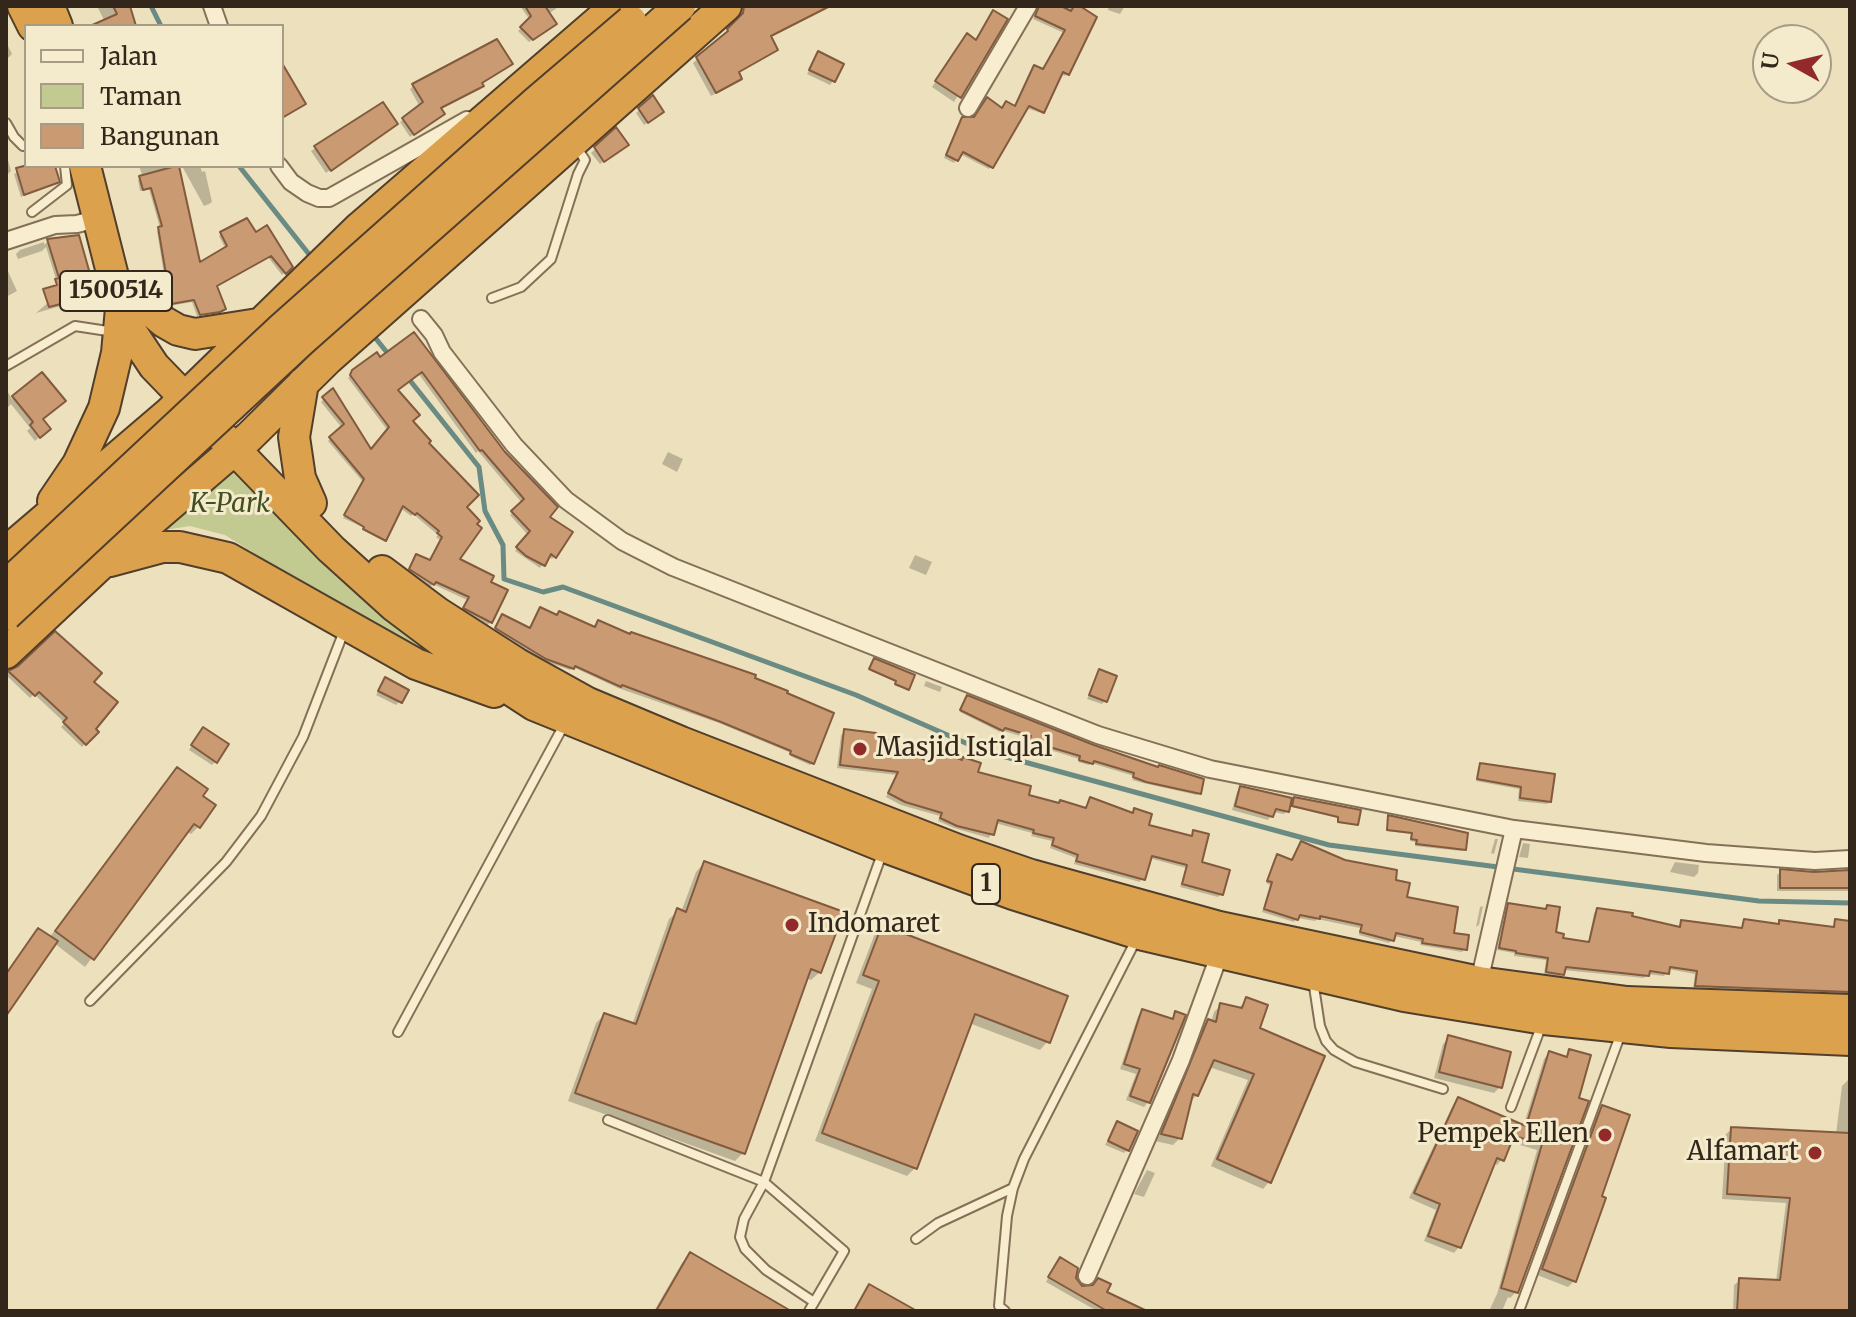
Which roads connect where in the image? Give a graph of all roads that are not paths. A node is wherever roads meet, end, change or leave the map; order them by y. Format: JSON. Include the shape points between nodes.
{"nodes":[{"id":1,"x":616,"y":6,"type":"edge"},
{"id":2,"x":649,"y":6,"type":"edge"},
{"id":3,"x":680,"y":6,"type":"edge"},
{"id":4,"x":726,"y":6,"type":"edge"},
{"id":5,"x":1028,"y":6,"type":"edge"},
{"id":6,"x":29,"y":11,"type":"edge"},
{"id":7,"x":53,"y":24,"type":"edge"},
{"id":8,"x":520,"y":89,"type":"junction"},
{"id":9,"x":968,"y":108,"type":"dead end"},
{"id":10,"x":6,"y":123,"type":"edge"},
{"id":11,"x":572,"y":143,"type":"junction"},
{"id":12,"x":24,"y":146,"type":"edge"},
{"id":13,"x":65,"y":168,"type":"edge"},
{"id":14,"x":86,"y":168,"type":"edge"},
{"id":15,"x":105,"y":168,"type":"edge"},
{"id":16,"x":280,"y":168,"type":"edge"},
{"id":17,"x":32,"y":212,"type":"dead end"},
{"id":18,"x":100,"y":218,"type":"junction"},
{"id":19,"x":6,"y":241,"type":"edge"},
{"id":20,"x":492,"y":298,"type":"dead end"},
{"id":21,"x":126,"y":314,"type":"junction"},
{"id":22,"x":267,"y":316,"type":"junction"},
{"id":23,"x":421,"y":319,"type":"dead end"},
{"id":24,"x":6,"y":366,"type":"edge"},
{"id":25,"x":303,"y":383,"type":"junction"},
{"id":26,"x":189,"y":384,"type":"junction"},
{"id":27,"x":241,"y":444,"type":"junction"},
{"id":28,"x":311,"y":503,"type":"junction"},
{"id":29,"x":33,"y":529,"type":"junction"},
{"id":30,"x":7,"y":551,"type":"edge"},
{"id":31,"x":101,"y":564,"type":"junction"},
{"id":32,"x":6,"y":586,"type":"edge"},
{"id":33,"x":6,"y":615,"type":"edge"},
{"id":34,"x":346,"y":627,"type":"junction"},
{"id":35,"x":6,"y":653,"type":"edge"},
{"id":36,"x":534,"y":705,"type":"junction"},
{"id":37,"x":567,"y":719,"type":"junction"},
{"id":38,"x":1514,"y":829,"type":"junction"},
{"id":39,"x":885,"y":847,"type":"junction"},
{"id":40,"x":1850,"y":859,"type":"edge"},
{"id":41,"x":1139,"y":934,"type":"junction"},
{"id":42,"x":1220,"y":953,"type":"junction"},
{"id":43,"x":1352,"y":970,"type":"junction"},
{"id":44,"x":1313,"y":975,"type":"junction"},
{"id":45,"x":1479,"y":982,"type":"junction"},
{"id":46,"x":90,"y":1001,"type":"dead end"},
{"id":47,"x":1850,"y":1010,"type":"edge"},
{"id":48,"x":1604,"y":1017,"type":"junction"},
{"id":49,"x":1544,"y":1019,"type":"junction"},
{"id":50,"x":398,"y":1032,"type":"dead end"},
{"id":51,"x":1850,"y":1040,"type":"edge"},
{"id":52,"x":1443,"y":1089,"type":"dead end"},
{"id":53,"x":1511,"y":1107,"type":"dead end"},
{"id":54,"x":608,"y":1120,"type":"dead end"},
{"id":55,"x":764,"y":1182,"type":"junction"},
{"id":56,"x":1013,"y":1188,"type":"junction"},
{"id":57,"x":916,"y":1239,"type":"dead end"},
{"id":58,"x":1087,"y":1276,"type":"dead end"},
{"id":59,"x":814,"y":1302,"type":"junction"},
{"id":60,"x":809,"y":1311,"type":"edge"},
{"id":61,"x":1005,"y":1311,"type":"edge"},
{"id":62,"x":1519,"y":1311,"type":"edge"}],
"edges":[{"from":1,"to":8,"type":"highway"},
{"from":2,"to":32,"type":"highway","bridge":true,"via":[[282,328]]},
{"from":3,"to":33,"type":"highway","bridge":true,"via":[[301,341]]},
{"from":4,"to":11,"type":"highway"},
{"from":5,"to":9,"type":"street"},
{"from":6,"to":7,"type":"highway"},
{"from":8,"to":16,"type":"street","via":[[329,198],[307,193]]},
{"from":8,"to":22,"type":"highway","via":[[360,227]]},
{"from":10,"to":12,"type":"lane"},
{"from":11,"to":20,"type":"lane","via":[[585,160],[551,259],[521,287]]},
{"from":11,"to":25,"type":"highway"},
{"from":13,"to":17,"type":"lane","via":[[67,185]]},
{"from":14,"to":18,"type":"highway","number":"1500514"},
{"from":15,"to":21,"type":"highway","number":"1500514"},
{"from":18,"to":19,"type":"street"},
{"from":18,"to":21,"type":"highway","number":"1500514"},
{"from":21,"to":22,"type":"highway","via":[[195,334]]},
{"from":21,"to":24,"type":"lane","via":[[75,326]]},
{"from":21,"to":26,"type":"highway","number":"1500514","via":[[146,319]]},
{"from":21,"to":29,"type":"highway","via":[[93,436]]},
{"from":22,"to":26,"type":"highway"},
{"from":23,"to":38,"type":"street","via":[[514,445],[566,500],[622,541],[673,567],[1098,735],[1210,769]]},
{"from":25,"to":27,"type":"highway"},
{"from":25,"to":28,"type":"highway","via":[[294,437],[300,478]]},
{"from":26,"to":27,"type":"highway","number":"1"},
{"from":26,"to":29,"type":"highway","via":[[94,479]]},
{"from":27,"to":28,"type":"highway","number":"1"},
{"from":27,"to":31,"type":"highway"},
{"from":27,"to":36,"type":"highway","number":"1","via":[[331,549],[394,606]]},
{"from":28,"to":43,"type":"highway","number":"1","via":[[387,575],[438,613],[601,708],[943,845]]},
{"from":29,"to":30,"type":"highway"},
{"from":31,"to":34,"type":"highway","via":[[162,547],[201,550],[228,558]]},
{"from":31,"to":35,"type":"highway"},
{"from":34,"to":36,"type":"highway","via":[[416,664]]},
{"from":34,"to":46,"type":"lane","via":[[303,737],[261,816],[226,862]]},
{"from":36,"to":37,"type":"highway","number":"1"},
{"from":37,"to":39,"type":"highway","number":"1"},
{"from":37,"to":50,"type":"lane"},
{"from":38,"to":40,"type":"street","via":[[1706,853]]},
{"from":38,"to":45,"type":"street"},
{"from":39,"to":41,"type":"highway","number":"1"},
{"from":39,"to":55,"type":"lane"},
{"from":41,"to":42,"type":"highway","number":"1"},
{"from":41,"to":56,"type":"lane"},
{"from":42,"to":44,"type":"highway","number":"1"},
{"from":42,"to":58,"type":"street","via":[[1181,1060]]},
{"from":43,"to":44,"type":"highway","number":"1"},
{"from":43,"to":45,"type":"highway","number":"1"},
{"from":43,"to":49,"type":"highway","number":"1","via":[[1404,996]]},
{"from":44,"to":52,"type":"lane","via":[[1320,1026],[1334,1050],[1355,1062]]},
{"from":45,"to":48,"type":"highway","number":"1"},
{"from":47,"to":48,"type":"highway","number":"1","via":[[1627,1002]]},
{"from":48,"to":49,"type":"highway","number":"1"},
{"from":48,"to":51,"type":"highway","number":"1","via":[[1788,1039]]},
{"from":48,"to":62,"type":"lane"},
{"from":49,"to":53,"type":"lane"},
{"from":54,"to":55,"type":"lane"},
{"from":55,"to":59,"type":"lane","via":[[744,1219],[740,1237],[745,1249]]},
{"from":55,"to":59,"type":"lane","via":[[844,1251]]},
{"from":56,"to":57,"type":"lane"},
{"from":56,"to":61,"type":"lane","via":[[999,1306]]},
{"from":59,"to":60,"type":"lane"}]}
